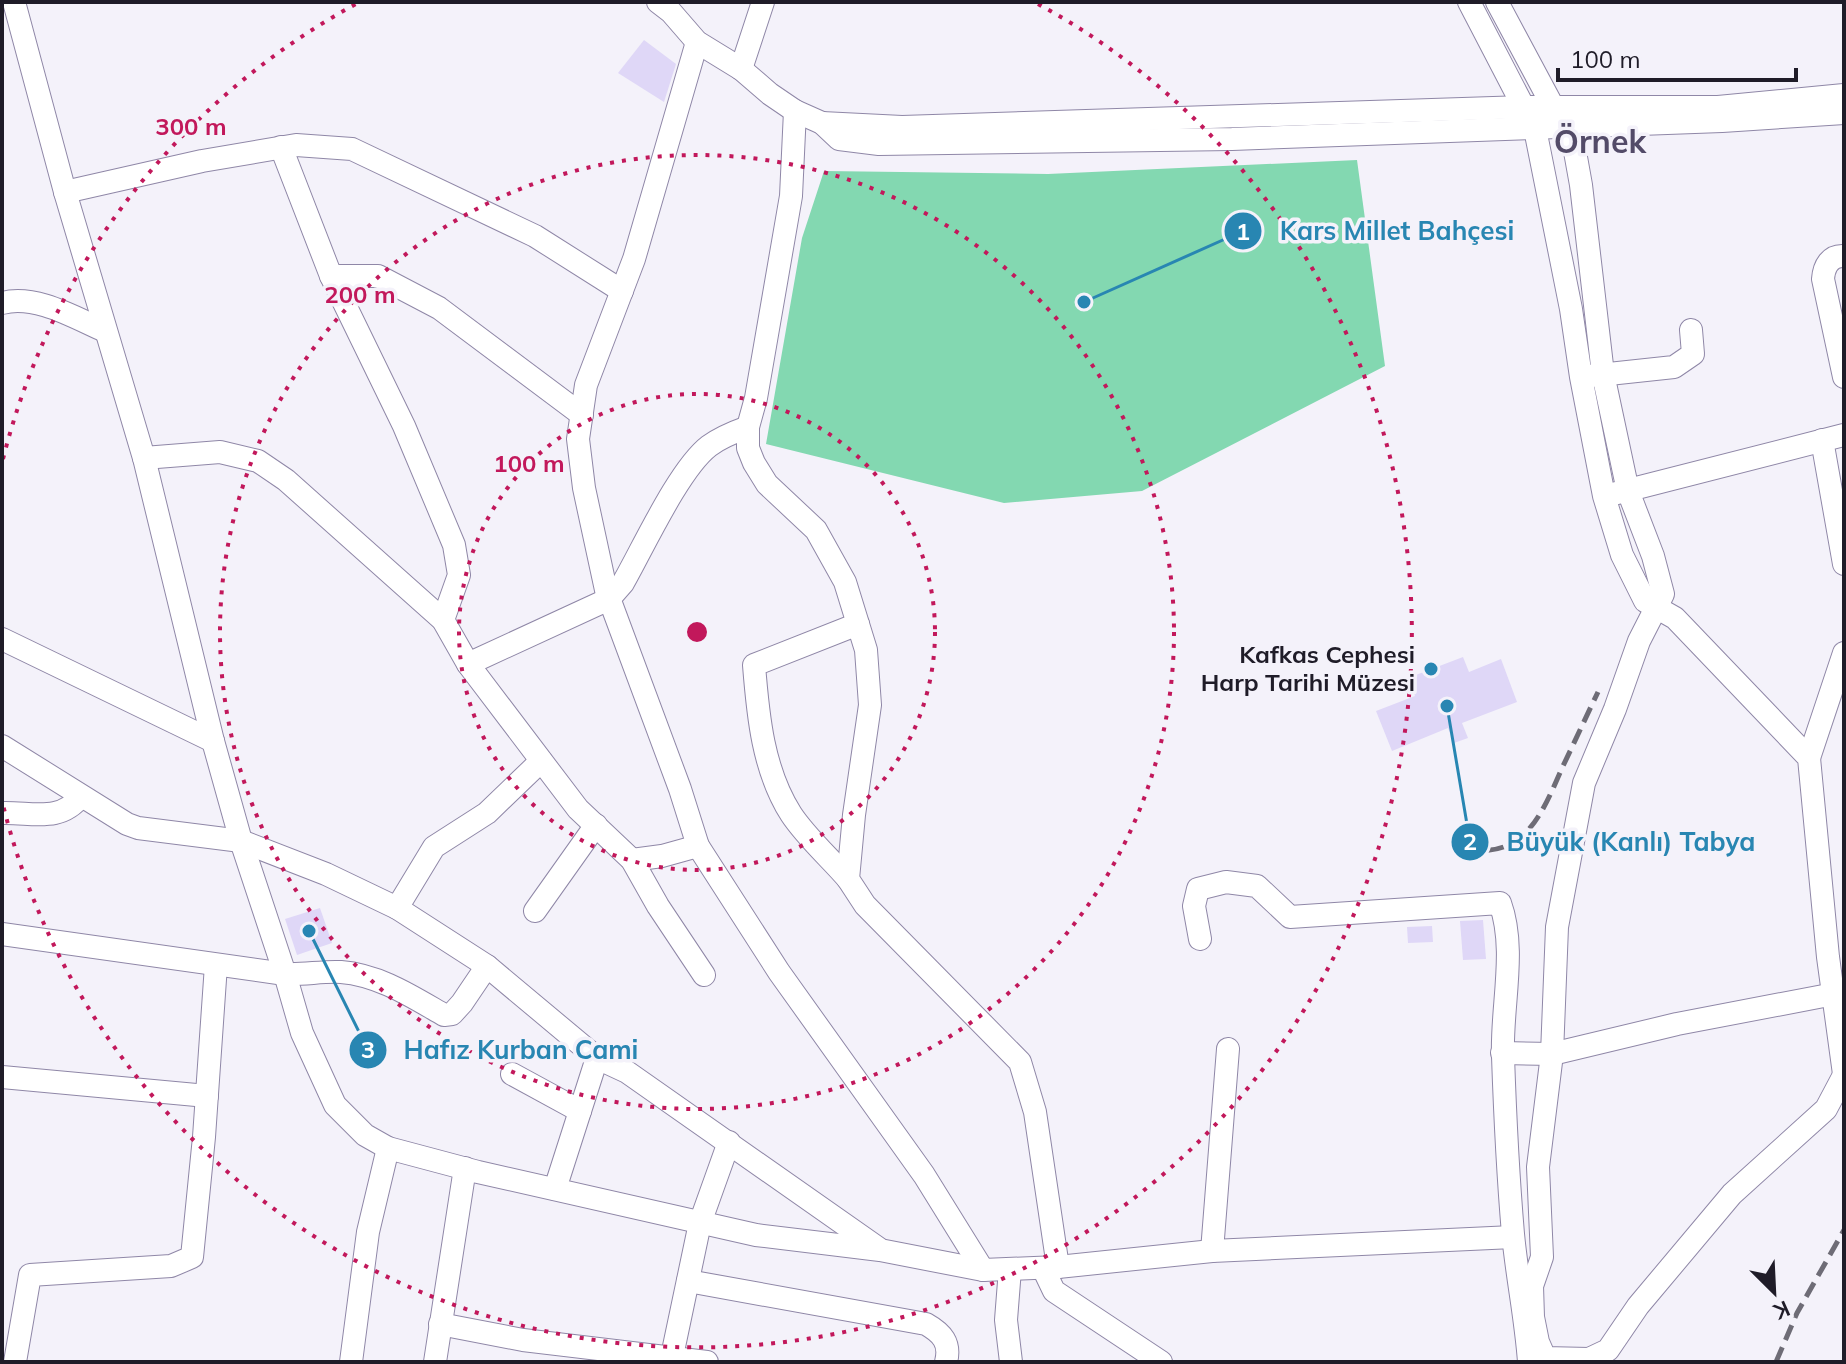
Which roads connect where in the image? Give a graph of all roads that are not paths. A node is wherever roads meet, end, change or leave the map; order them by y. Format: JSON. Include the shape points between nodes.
{"nodes":[{"id":1,"x":14,"y":2,"type":"edge"},
{"id":2,"x":658,"y":2,"type":"edge"},
{"id":3,"x":763,"y":2,"type":"edge"},
{"id":4,"x":1469,"y":2,"type":"edge"},
{"id":5,"x":1497,"y":2,"type":"edge"},
{"id":6,"x":697,"y":42,"type":"junction"},
{"id":7,"x":741,"y":69,"type":"junction"},
{"id":8,"x":1844,"y":95,"type":"edge"},
{"id":9,"x":1524,"y":107,"type":"junction"},
{"id":10,"x":795,"y":111,"type":"junction"},
{"id":11,"x":1844,"y":113,"type":"edge"},
{"id":12,"x":1559,"y":117,"type":"junction"},
{"id":13,"x":822,"y":123,"type":"junction"},
{"id":14,"x":1535,"y":129,"type":"junction"},
{"id":15,"x":281,"y":147,"type":"junction"},
{"id":16,"x":65,"y":192,"type":"junction"},
{"id":17,"x":1844,"y":256,"type":"edge"},
{"id":18,"x":331,"y":276,"type":"junction"},
{"id":19,"x":622,"y":291,"type":"junction"},
{"id":20,"x":2,"y":303,"type":"edge"},
{"id":21,"x":1691,"y":330,"type":"dead end"},
{"id":22,"x":105,"y":331,"type":"junction"},
{"id":23,"x":1592,"y":375,"type":"junction"},
{"id":24,"x":1844,"y":377,"type":"edge"},
{"id":25,"x":582,"y":415,"type":"junction"},
{"id":26,"x":748,"y":427,"type":"junction"},
{"id":27,"x":1833,"y":438,"type":"edge"},
{"id":28,"x":144,"y":458,"type":"junction"},
{"id":29,"x":1628,"y":491,"type":"junction"},
{"id":30,"x":1604,"y":496,"type":"junction"},
{"id":31,"x":1844,"y":564,"type":"edge"},
{"id":32,"x":609,"y":599,"type":"junction"},
{"id":33,"x":1656,"y":608,"type":"junction"},
{"id":34,"x":443,"y":620,"type":"junction"},
{"id":35,"x":858,"y":624,"type":"junction"},
{"id":36,"x":2,"y":639,"type":"edge"},
{"id":37,"x":1844,"y":653,"type":"edge"},
{"id":38,"x":468,"y":664,"type":"junction"},
{"id":39,"x":213,"y":741,"type":"junction"},
{"id":40,"x":2,"y":746,"type":"edge"},
{"id":41,"x":1809,"y":758,"type":"junction"},
{"id":42,"x":541,"y":761,"type":"junction"},
{"id":43,"x":81,"y":796,"type":"junction"},
{"id":44,"x":2,"y":813,"type":"edge"},
{"id":45,"x":596,"y":825,"type":"junction"},
{"id":46,"x":241,"y":841,"type":"junction"},
{"id":47,"x":698,"y":846,"type":"junction"},
{"id":48,"x":632,"y":860,"type":"junction"},
{"id":49,"x":848,"y":879,"type":"junction"},
{"id":50,"x":397,"y":908,"type":"junction"},
{"id":51,"x":535,"y":911,"type":"dead end"},
{"id":52,"x":2,"y":934,"type":"edge"},
{"id":53,"x":1200,"y":939,"type":"dead end"},
{"id":54,"x":216,"y":965,"type":"junction"},
{"id":55,"x":487,"y":966,"type":"junction"},
{"id":56,"x":285,"y":974,"type":"junction"},
{"id":57,"x":704,"y":975,"type":"dead end"},
{"id":58,"x":1834,"y":994,"type":"junction"},
{"id":59,"x":1228,"y":1049,"type":"dead end"},
{"id":60,"x":1502,"y":1053,"type":"junction"},
{"id":61,"x":1552,"y":1054,"type":"junction"},
{"id":62,"x":597,"y":1058,"type":"junction"},
{"id":63,"x":512,"y":1074,"type":"dead end"},
{"id":64,"x":1844,"y":1074,"type":"edge"},
{"id":65,"x":2,"y":1077,"type":"edge"},
{"id":66,"x":207,"y":1096,"type":"junction"},
{"id":67,"x":580,"y":1111,"type":"junction"},
{"id":68,"x":729,"y":1142,"type":"junction"},
{"id":69,"x":388,"y":1148,"type":"junction"},
{"id":70,"x":465,"y":1168,"type":"junction"},
{"id":71,"x":555,"y":1189,"type":"junction"},
{"id":72,"x":700,"y":1223,"type":"junction"},
{"id":73,"x":1513,"y":1237,"type":"junction"},
{"id":74,"x":880,"y":1250,"type":"junction"},
{"id":75,"x":1212,"y":1251,"type":"junction"},
{"id":76,"x":1050,"y":1267,"type":"junction"},
{"id":77,"x":1010,"y":1269,"type":"junction"},
{"id":78,"x":983,"y":1270,"type":"junction"},
{"id":79,"x":688,"y":1281,"type":"junction"},
{"id":80,"x":440,"y":1324,"type":"junction"},
{"id":81,"x":672,"y":1356,"type":"junction"},
{"id":82,"x":15,"y":1362,"type":"edge"},
{"id":83,"x":351,"y":1362,"type":"edge"},
{"id":84,"x":435,"y":1362,"type":"edge"},
{"id":85,"x":707,"y":1362,"type":"edge"},
{"id":86,"x":946,"y":1362,"type":"edge"},
{"id":87,"x":1011,"y":1362,"type":"edge"},
{"id":88,"x":1161,"y":1362,"type":"edge"},
{"id":89,"x":1529,"y":1362,"type":"edge"}],
"edges":[{"from":1,"to":16,"type":"street"},
{"from":2,"to":6,"type":"street"},
{"from":3,"to":7,"type":"street"},
{"from":4,"to":9,"type":"street"},
{"from":5,"to":12,"type":"street"},
{"from":6,"to":7,"type":"street"},
{"from":6,"to":19,"type":"street"},
{"from":7,"to":10,"type":"street"},
{"from":8,"to":12,"type":"street"},
{"from":9,"to":12,"type":"street"},
{"from":9,"to":13,"type":"street","via":[[1002,125]]},
{"from":9,"to":14,"type":"street"},
{"from":10,"to":13,"type":"street"},
{"from":10,"to":26,"type":"street","via":[[791,196]]},
{"from":11,"to":12,"type":"street","via":[[1737,121]]},
{"from":12,"to":14,"type":"street"},
{"from":12,"to":23,"type":"street","via":[[1574,146],[1581,185]]},
{"from":13,"to":14,"type":"street","via":[[839,139],[904,145]]},
{"from":14,"to":23,"type":"street","via":[[1571,309]]},
{"from":15,"to":16,"type":"street"},
{"from":15,"to":18,"type":"street"},
{"from":15,"to":19,"type":"street","via":[[352,149],[535,236]]},
{"from":16,"to":22,"type":"street"},
{"from":17,"to":24,"type":"street","via":[[1830,260],[1823,279]]},
{"from":18,"to":25,"type":"street","via":[[378,276],[439,308]]},
{"from":18,"to":34,"type":"street","via":[[404,426],[454,545],[459,575]]},
{"from":19,"to":25,"type":"street","via":[[586,385]]},
{"from":20,"to":22,"type":"street","via":[[53,308]]},
{"from":21,"to":23,"type":"street","via":[[1693,354],[1674,367]]},
{"from":22,"to":28,"type":"street"},
{"from":23,"to":29,"type":"street"},
{"from":23,"to":30,"type":"street"},
{"from":25,"to":32,"type":"street","via":[[578,439],[584,488]]},
{"from":26,"to":32,"type":"street","via":[[724,435],[687,470]]},
{"from":26,"to":35,"type":"street","via":[[754,463],[767,484],[816,530],[845,582]]},
{"from":27,"to":29,"type":"street"},
{"from":27,"to":31,"type":"street"},
{"from":28,"to":34,"type":"street","via":[[220,452],[258,461]]},
{"from":28,"to":39,"type":"street"},
{"from":29,"to":30,"type":"street"},
{"from":29,"to":33,"type":"street","via":[[1663,594]]},
{"from":30,"to":33,"type":"street","via":[[1622,555],[1645,601]]},
{"from":32,"to":38,"type":"street"},
{"from":32,"to":47,"type":"street"},
{"from":33,"to":41,"type":"street","via":[[1675,618]]},
{"from":33,"to":61,"type":"street","via":[[1584,783],[1557,927]]},
{"from":34,"to":38,"type":"street"},
{"from":35,"to":49,"type":"street","via":[[866,650],[870,705]]},
{"from":35,"to":49,"type":"street","via":[[754,665],[758,720],[771,771],[791,814]]},
{"from":36,"to":39,"type":"street"},
{"from":37,"to":41,"type":"street"},
{"from":38,"to":42,"type":"street"},
{"from":39,"to":46,"type":"street"},
{"from":40,"to":43,"type":"street"},
{"from":41,"to":58,"type":"street"},
{"from":42,"to":45,"type":"street"},
{"from":42,"to":50,"type":"street","via":[[487,813],[434,847]]},
{"from":43,"to":44,"type":"street","via":[[56,815]]},
{"from":43,"to":46,"type":"street","via":[[138,828]]},
{"from":45,"to":48,"type":"street"},
{"from":45,"to":51,"type":"street"},
{"from":46,"to":50,"type":"street"},
{"from":46,"to":56,"type":"street"},
{"from":47,"to":48,"type":"street"},
{"from":47,"to":78,"type":"street","via":[[779,972],[924,1175]]},
{"from":48,"to":57,"type":"street"},
{"from":49,"to":76,"type":"street","via":[[865,905],[1020,1062],[1035,1112]]},
{"from":50,"to":55,"type":"street"},
{"from":52,"to":54,"type":"street"},
{"from":53,"to":60,"type":"street","via":[[1194,906],[1198,889],[1226,882],[1257,886],[1290,917],[1500,903],[1506,949]]},
{"from":54,"to":56,"type":"street"},
{"from":54,"to":66,"type":"street"},
{"from":55,"to":56,"type":"street","via":[[462,1003],[444,1015],[369,978]]},
{"from":55,"to":62,"type":"street"},
{"from":56,"to":69,"type":"street","via":[[302,1033],[335,1105],[365,1135]]},
{"from":58,"to":61,"type":"street"},
{"from":58,"to":64,"type":"street"},
{"from":59,"to":75,"type":"street"},
{"from":60,"to":61,"type":"street"},
{"from":60,"to":73,"type":"street"},
{"from":61,"to":64,"type":"street","via":[[1538,1167],[1542,1257],[1532,1286],[1533,1317],[1545,1358],[1573,1361],[1608,1350],[1732,1194],[1826,1109]]},
{"from":62,"to":67,"type":"street"},
{"from":62,"to":68,"type":"street","via":[[627,1072]]},
{"from":63,"to":67,"type":"street"},
{"from":65,"to":66,"type":"street"},
{"from":66,"to":82,"type":"street","via":[[192,1257],[171,1266],[30,1275]]},
{"from":67,"to":71,"type":"street"},
{"from":68,"to":72,"type":"street"},
{"from":68,"to":74,"type":"street"},
{"from":69,"to":70,"type":"street"},
{"from":69,"to":83,"type":"street","via":[[368,1232]]},
{"from":70,"to":71,"type":"street"},
{"from":70,"to":80,"type":"street"},
{"from":71,"to":72,"type":"street"},
{"from":72,"to":74,"type":"street"},
{"from":72,"to":79,"type":"street"},
{"from":73,"to":75,"type":"street"},
{"from":73,"to":89,"type":"street"},
{"from":74,"to":78,"type":"street"},
{"from":75,"to":76,"type":"street"},
{"from":76,"to":77,"type":"street"},
{"from":76,"to":88,"type":"street","via":[[1054,1291]]},
{"from":77,"to":78,"type":"street"},
{"from":77,"to":87,"type":"street","via":[[1006,1320]]},
{"from":79,"to":81,"type":"street"},
{"from":79,"to":86,"type":"street","via":[[926,1324],[945,1340]]},
{"from":80,"to":81,"type":"street","via":[[523,1340]]},
{"from":80,"to":84,"type":"street"},
{"from":81,"to":85,"type":"street"}]}
